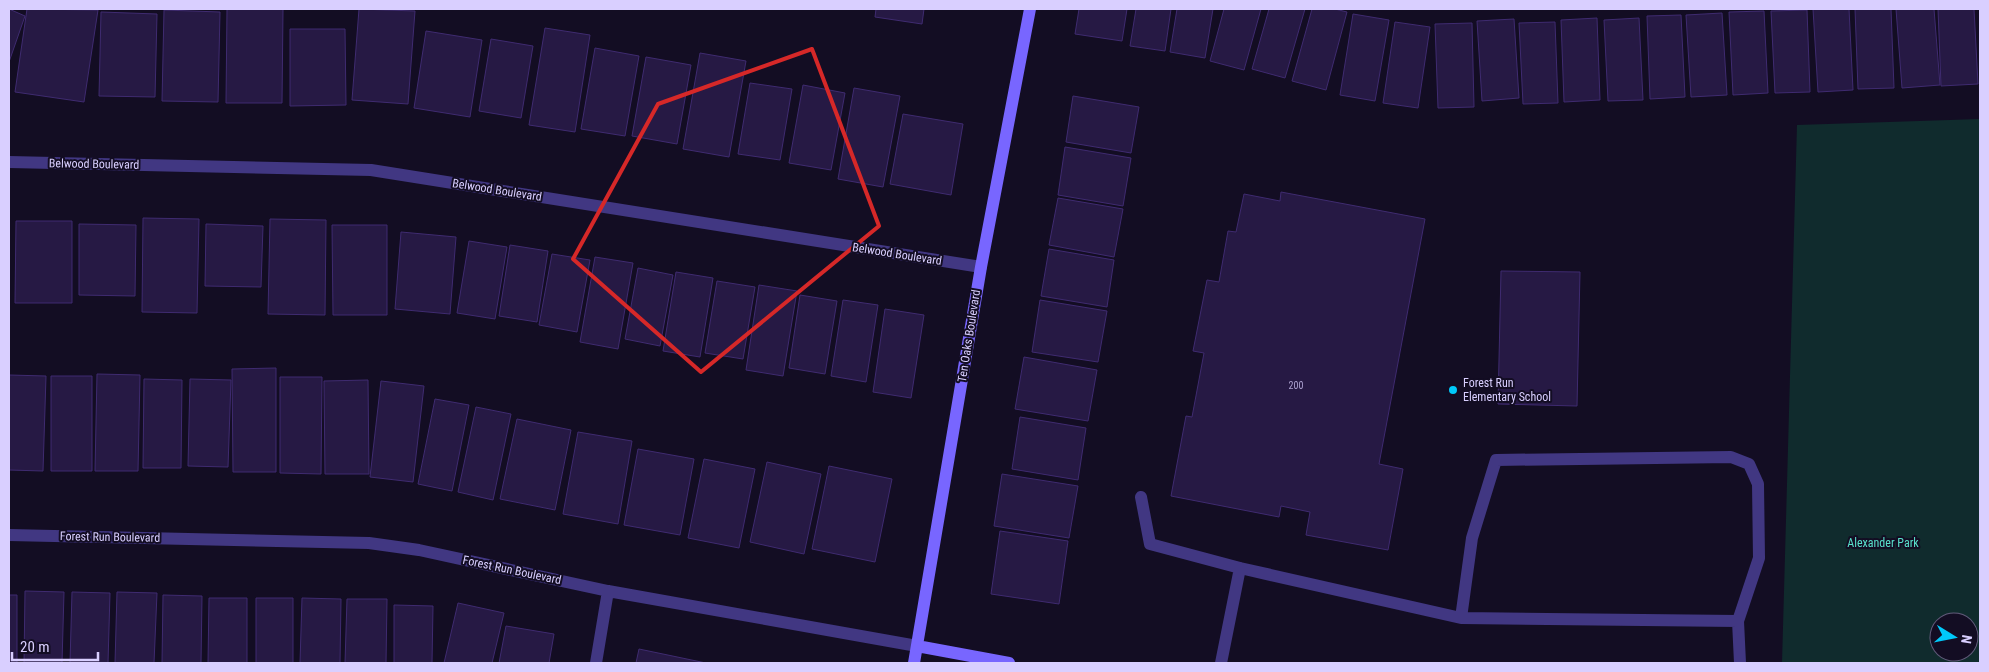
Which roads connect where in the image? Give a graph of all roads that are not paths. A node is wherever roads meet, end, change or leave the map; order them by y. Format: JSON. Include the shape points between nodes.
{"nodes":[{"id":1,"x":1030,"y":9,"type":"edge"},
{"id":2,"x":9,"y":162,"type":"edge"},
{"id":3,"x":981,"y":267,"type":"junction"},
{"id":4,"x":1141,"y":497,"type":"dead end"},
{"id":5,"x":9,"y":535,"type":"edge"},
{"id":6,"x":1240,"y":568,"type":"junction"},
{"id":7,"x":608,"y":591,"type":"junction"},
{"id":8,"x":1461,"y":618,"type":"junction"},
{"id":9,"x":1738,"y":621,"type":"junction"},
{"id":10,"x":917,"y":646,"type":"junction"},
{"id":11,"x":596,"y":663,"type":"edge"},
{"id":12,"x":914,"y":663,"type":"edge"},
{"id":13,"x":1009,"y":663,"type":"edge"},
{"id":14,"x":1221,"y":663,"type":"edge"},
{"id":15,"x":1740,"y":663,"type":"edge"}],
"edges":[{"from":1,"to":3,"type":"street","name":"Ten Oaks Boulevard"},
{"from":2,"to":3,"type":"street","name":"Belwood Boulevard","via":[[372,170]]},
{"from":3,"to":10,"type":"street","name":"Ten Oaks Boulevard"},
{"from":4,"to":6,"type":"street","via":[[1150,544]]},
{"from":5,"to":7,"type":"street","name":"Forest Run Boulevard","via":[[369,544],[419,550]]},
{"from":6,"to":8,"type":"street"},
{"from":6,"to":14,"type":"street"},
{"from":7,"to":10,"type":"street","name":"Forest Run Boulevard"},
{"from":7,"to":11,"type":"street"},
{"from":8,"to":9,"type":"street"},
{"from":8,"to":9,"type":"street","via":[[1472,538],[1496,460],[1731,458],[1749,464],[1758,484],[1759,558]]},
{"from":9,"to":15,"type":"street"},
{"from":10,"to":12,"type":"street","name":"Ten Oaks Boulevard"},
{"from":10,"to":13,"type":"street","name":"Forest Run Boulevard"}]}
